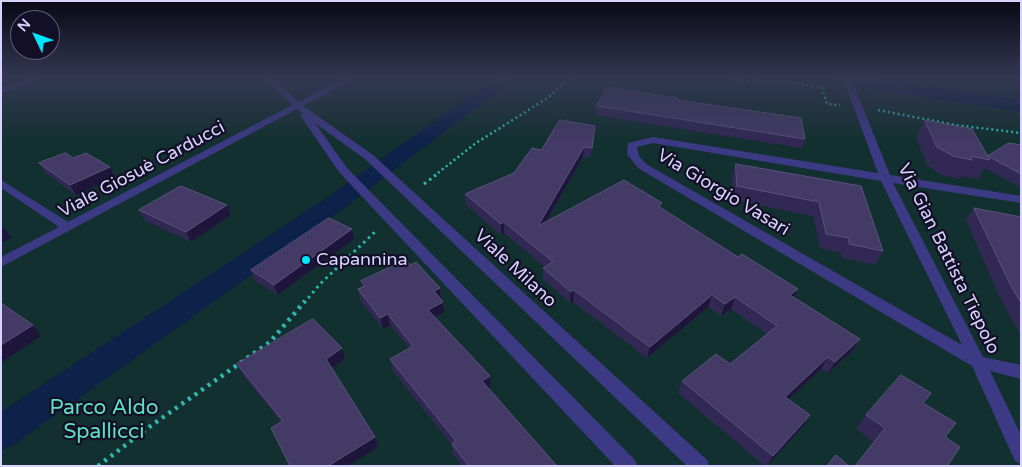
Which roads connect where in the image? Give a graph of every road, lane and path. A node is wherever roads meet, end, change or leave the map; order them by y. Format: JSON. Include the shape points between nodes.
{"nodes":[{"id":1,"x":291,"y":100,"type":"edge"},
{"id":2,"x":312,"y":100,"type":"edge"},
{"id":3,"x":545,"y":100,"type":"edge"},
{"id":4,"x":826,"y":100,"type":"edge"},
{"id":5,"x":855,"y":100,"type":"junction"},
{"id":6,"x":299,"y":107,"type":"junction"},
{"id":7,"x":1021,"y":133,"type":"edge"},
{"id":8,"x":885,"y":177,"type":"junction"},
{"id":9,"x":1,"y":183,"type":"edge"},
{"id":10,"x":410,"y":197,"type":"junction"},
{"id":11,"x":1021,"y":200,"type":"edge"},
{"id":12,"x":389,"y":218,"type":"junction"},
{"id":13,"x":68,"y":228,"type":"junction"},
{"id":14,"x":1,"y":263,"type":"edge"},
{"id":15,"x":978,"y":362,"type":"junction"},
{"id":16,"x":1021,"y":372,"type":"edge"},
{"id":17,"x":1021,"y":455,"type":"edge"},
{"id":18,"x":98,"y":466,"type":"edge"},
{"id":19,"x":628,"y":466,"type":"edge"},
{"id":20,"x":700,"y":466,"type":"edge"}],
"edges":[{"from":1,"to":6,"type":"street","name":"Viale Milano"},
{"from":2,"to":6,"type":"street","name":"Viale Giosuè Carducci"},
{"from":3,"to":10,"type":"path","via":[[476,143]]},
{"from":4,"to":5,"type":"path","via":[[827,104]]},
{"from":5,"to":7,"type":"path","via":[[956,125]]},
{"from":5,"to":8,"type":"street","name":"Via Gian Battista Tiepolo"},
{"from":6,"to":10,"type":"street","name":"Viale Milano","via":[[369,157]]},
{"from":6,"to":12,"type":"street","name":"Viale Milano","via":[[343,170]]},
{"from":6,"to":13,"type":"street","name":"Viale Giosuè Carducci"},
{"from":8,"to":11,"type":"street"},
{"from":8,"to":15,"type":"street","name":"Via Gian Battista Tiepolo"},
{"from":8,"to":15,"type":"street","name":"Via Giorgio Vasari","via":[[653,140],[632,145],[630,151],[642,166]]},
{"from":9,"to":13,"type":"street"},
{"from":10,"to":20,"type":"street","name":"Viale Milano"},
{"from":12,"to":18,"type":"path","via":[[320,284],[270,342]]},
{"from":12,"to":19,"type":"street","name":"Viale Milano"},
{"from":13,"to":14,"type":"street","name":"Viale Giosuè Carducci"},
{"from":15,"to":16,"type":"street"},
{"from":15,"to":17,"type":"street","name":"Via Gian Battista Tiepolo"}]}
